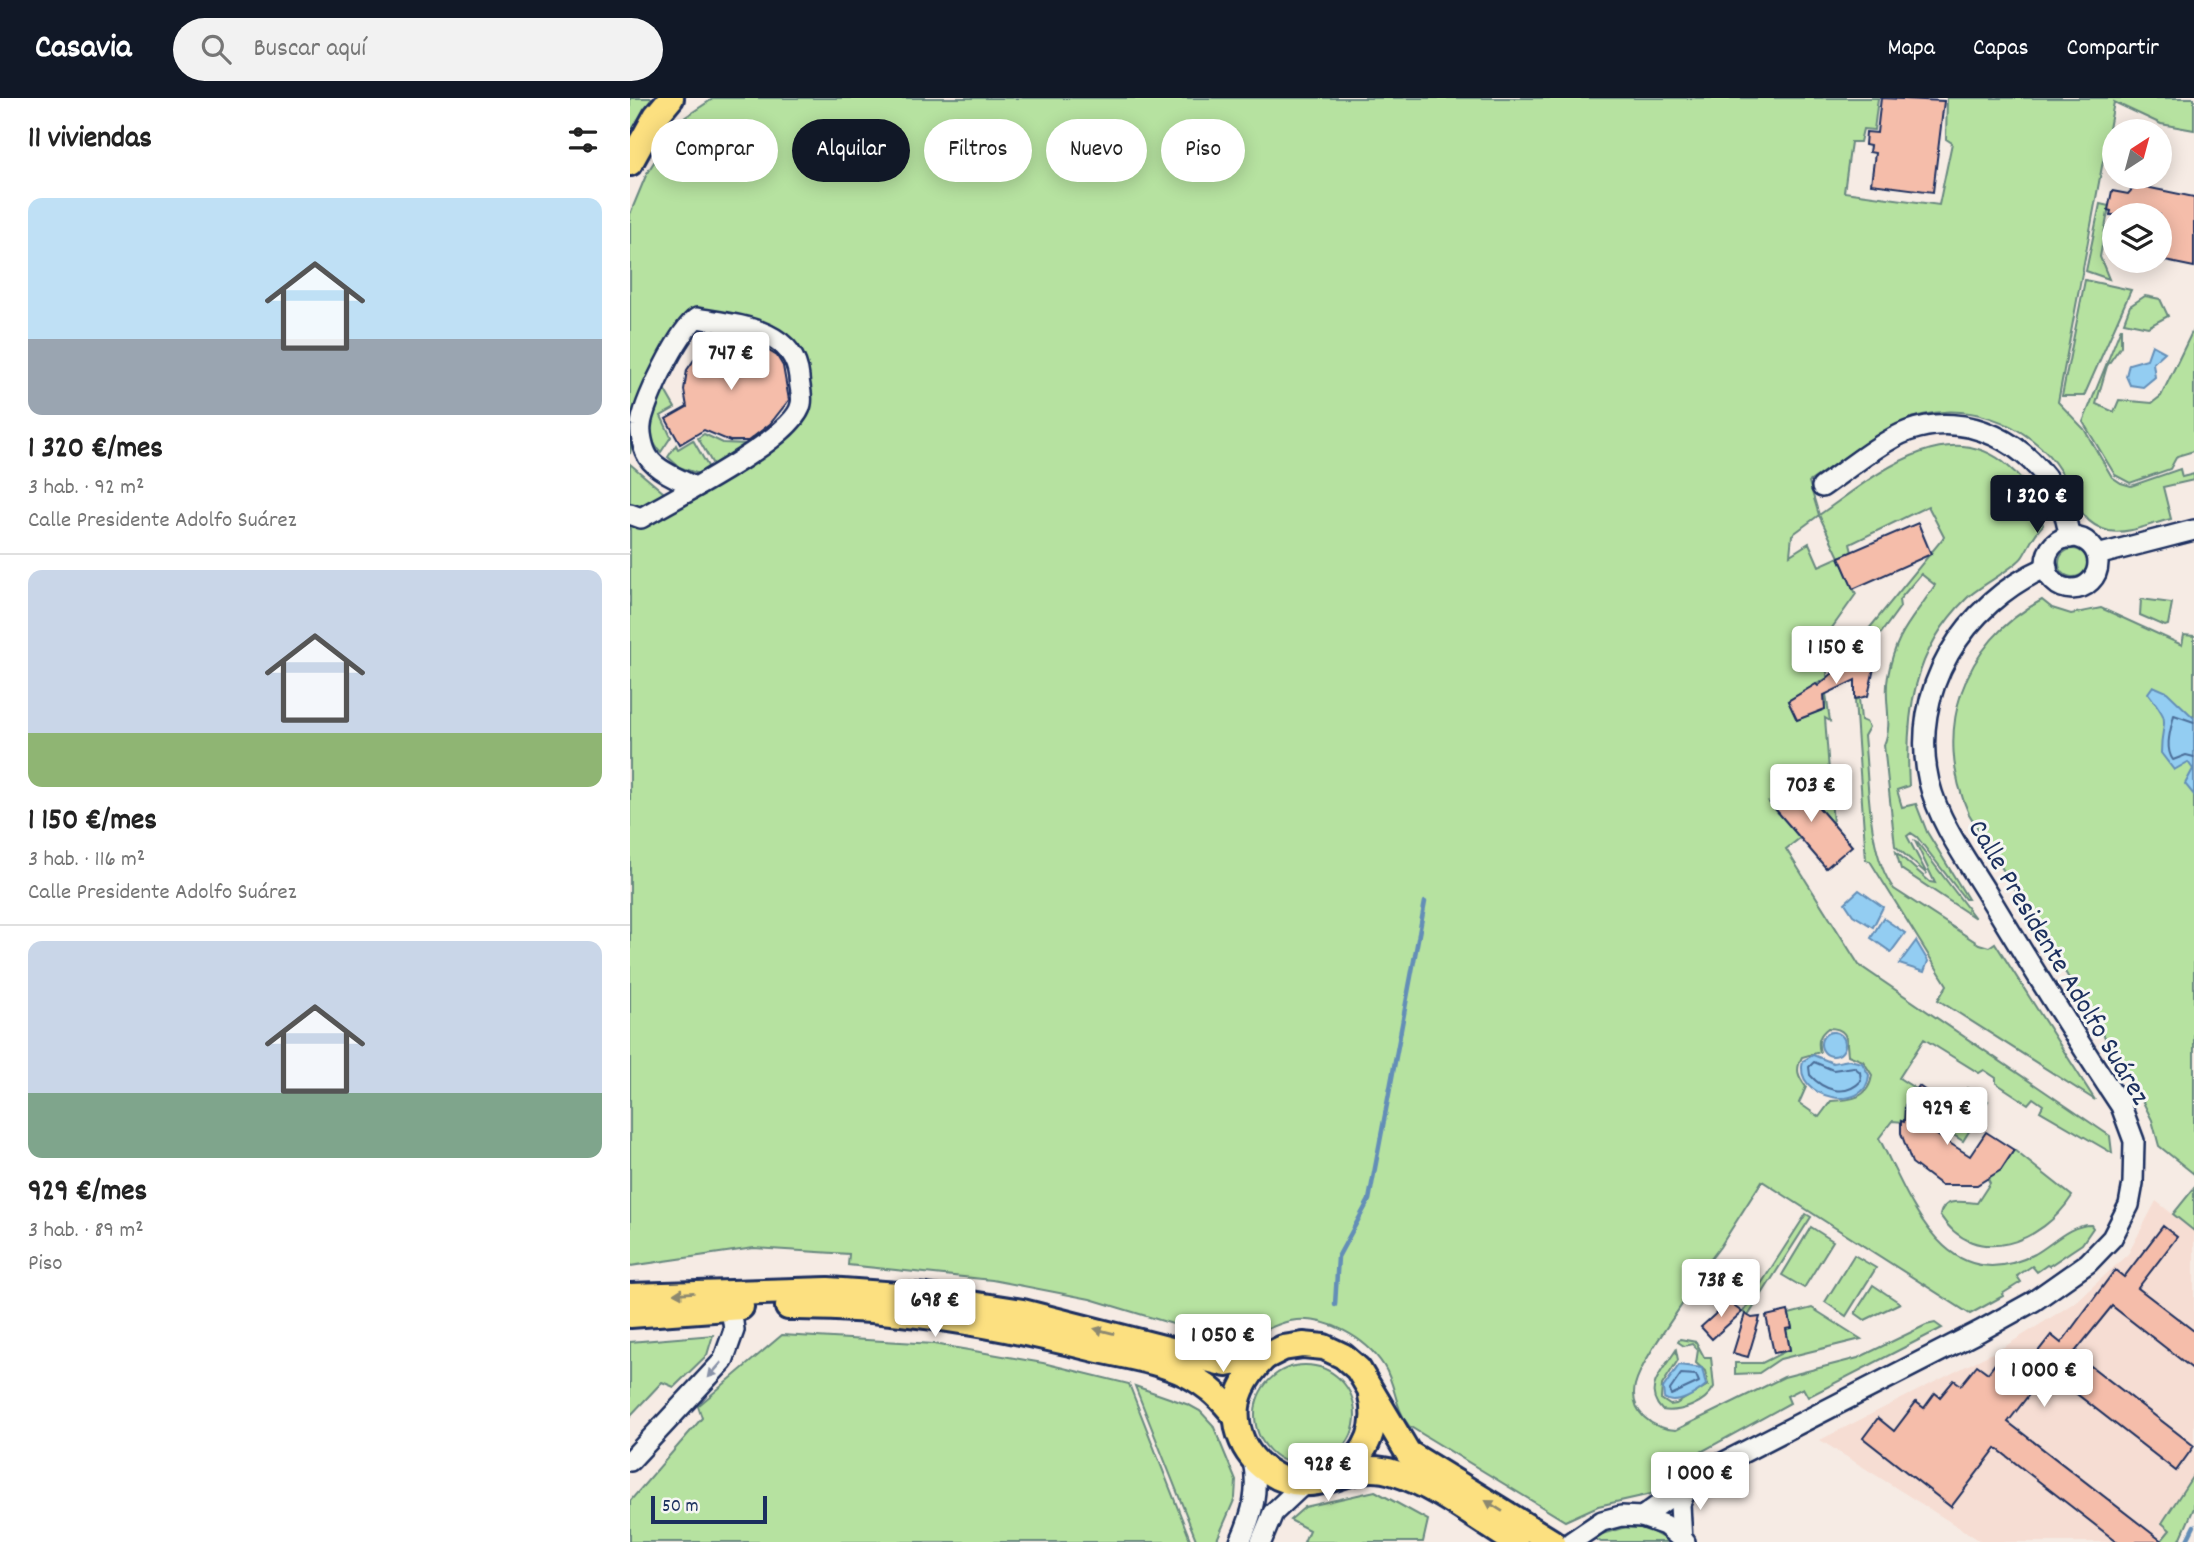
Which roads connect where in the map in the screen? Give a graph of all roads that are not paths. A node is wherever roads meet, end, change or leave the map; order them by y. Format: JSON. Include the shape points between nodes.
{"nodes":[{"id":1,"x":671,"y":98,"type":"edge"},
{"id":2,"x":630,"y":163,"type":"edge"},
{"id":3,"x":694,"y":487,"type":"junction"},
{"id":4,"x":1822,"y":487,"type":"dead end"},
{"id":5,"x":630,"y":514,"type":"edge"},
{"id":6,"x":2194,"y":530,"type":"edge"},
{"id":7,"x":2070,"y":537,"type":"junction"},
{"id":8,"x":2097,"y":555,"type":"junction"},
{"id":9,"x":2047,"y":567,"type":"junction"},
{"id":10,"x":630,"y":1296,"type":"edge"},
{"id":11,"x":731,"y":1307,"type":"junction"},
{"id":12,"x":630,"y":1315,"type":"edge"},
{"id":13,"x":1265,"y":1357,"type":"junction"},
{"id":14,"x":1369,"y":1387,"type":"junction"},
{"id":15,"x":1236,"y":1417,"type":"junction"},
{"id":16,"x":1253,"y":1460,"type":"junction"},
{"id":17,"x":630,"y":1461,"type":"edge"},
{"id":18,"x":1340,"y":1474,"type":"junction"},
{"id":19,"x":1690,"y":1481,"type":"junction"},
{"id":20,"x":1306,"y":1482,"type":"junction"},
{"id":21,"x":1642,"y":1517,"type":"junction"},
{"id":22,"x":1683,"y":1541,"type":"edge"},
{"id":23,"x":1240,"y":1542,"type":"edge"},
{"id":24,"x":1261,"y":1542,"type":"edge"},
{"id":25,"x":1515,"y":1542,"type":"edge"},
{"id":26,"x":1552,"y":1542,"type":"edge"},
{"id":27,"x":1571,"y":1542,"type":"edge"}],
"edges":[{"from":1,"to":2,"type":"main road"},
{"from":3,"to":3,"type":"street","via":[[778,436],[801,405],[797,362],[764,331],[697,318],[686,324],[669,355],[641,426],[646,455]]},
{"from":3,"to":5,"type":"street","via":[[641,518]]},
{"from":4,"to":7,"type":"street","via":[[1906,431],[1956,425],[1997,435],[2032,460],[2059,497]]},
{"from":6,"to":8,"type":"street"},
{"from":7,"to":8,"type":"street","via":[[2086,542]]},
{"from":7,"to":9,"type":"street","via":[[2055,544]]},
{"from":8,"to":9,"type":"street","via":[[2093,579],[2079,588],[2062,587]]},
{"from":9,"to":19,"type":"street","name":"Calle Presidente Adolfo Suárez","via":[[1990,602],[1950,649],[1929,701],[1925,733],[1929,781],[1953,837],[2121,1107],[2134,1142],[2129,1205],[2101,1251],[2034,1301]]},
{"from":13,"to":10,"type":"main road","one_way":true,"via":[[1226,1364],[1207,1361],[1023,1312],[926,1297],[828,1290]]},
{"from":11,"to":12,"type":"main road"},
{"from":11,"to":15,"type":"main road","via":[[865,1309],[1018,1330],[1185,1373],[1220,1396]]},
{"from":11,"to":17,"type":"street","one_way":true,"via":[[734,1330],[723,1361]]},
{"from":13,"to":14,"type":"main road","via":[[1283,1348],[1324,1347],[1358,1369]]},
{"from":13,"to":15,"type":"main road","via":[[1248,1374],[1238,1394]]},
{"from":14,"to":18,"type":"main road","via":[[1374,1406],[1370,1436],[1356,1461]]},
{"from":26,"to":14,"type":"main road","one_way":true,"via":[[1408,1453]]},
{"from":15,"to":16,"type":"main road","via":[[1241,1440]]},
{"from":16,"to":20,"type":"main road","via":[[1272,1475]]},
{"from":16,"to":23,"type":"street","via":[[1257,1492]]},
{"from":18,"to":20,"type":"main road"},
{"from":18,"to":25,"type":"main road","via":[[1371,1466],[1397,1473]]},
{"from":19,"to":21,"type":"street","name":"Calle Presidente Adolfo Suárez"},
{"from":19,"to":22,"type":"street","via":[[1680,1504]]},
{"from":20,"to":24,"type":"street","via":[[1273,1513]]},
{"from":21,"to":22,"type":"street","via":[[1665,1525]]},
{"from":21,"to":27,"type":"street","via":[[1602,1521]]}]}
